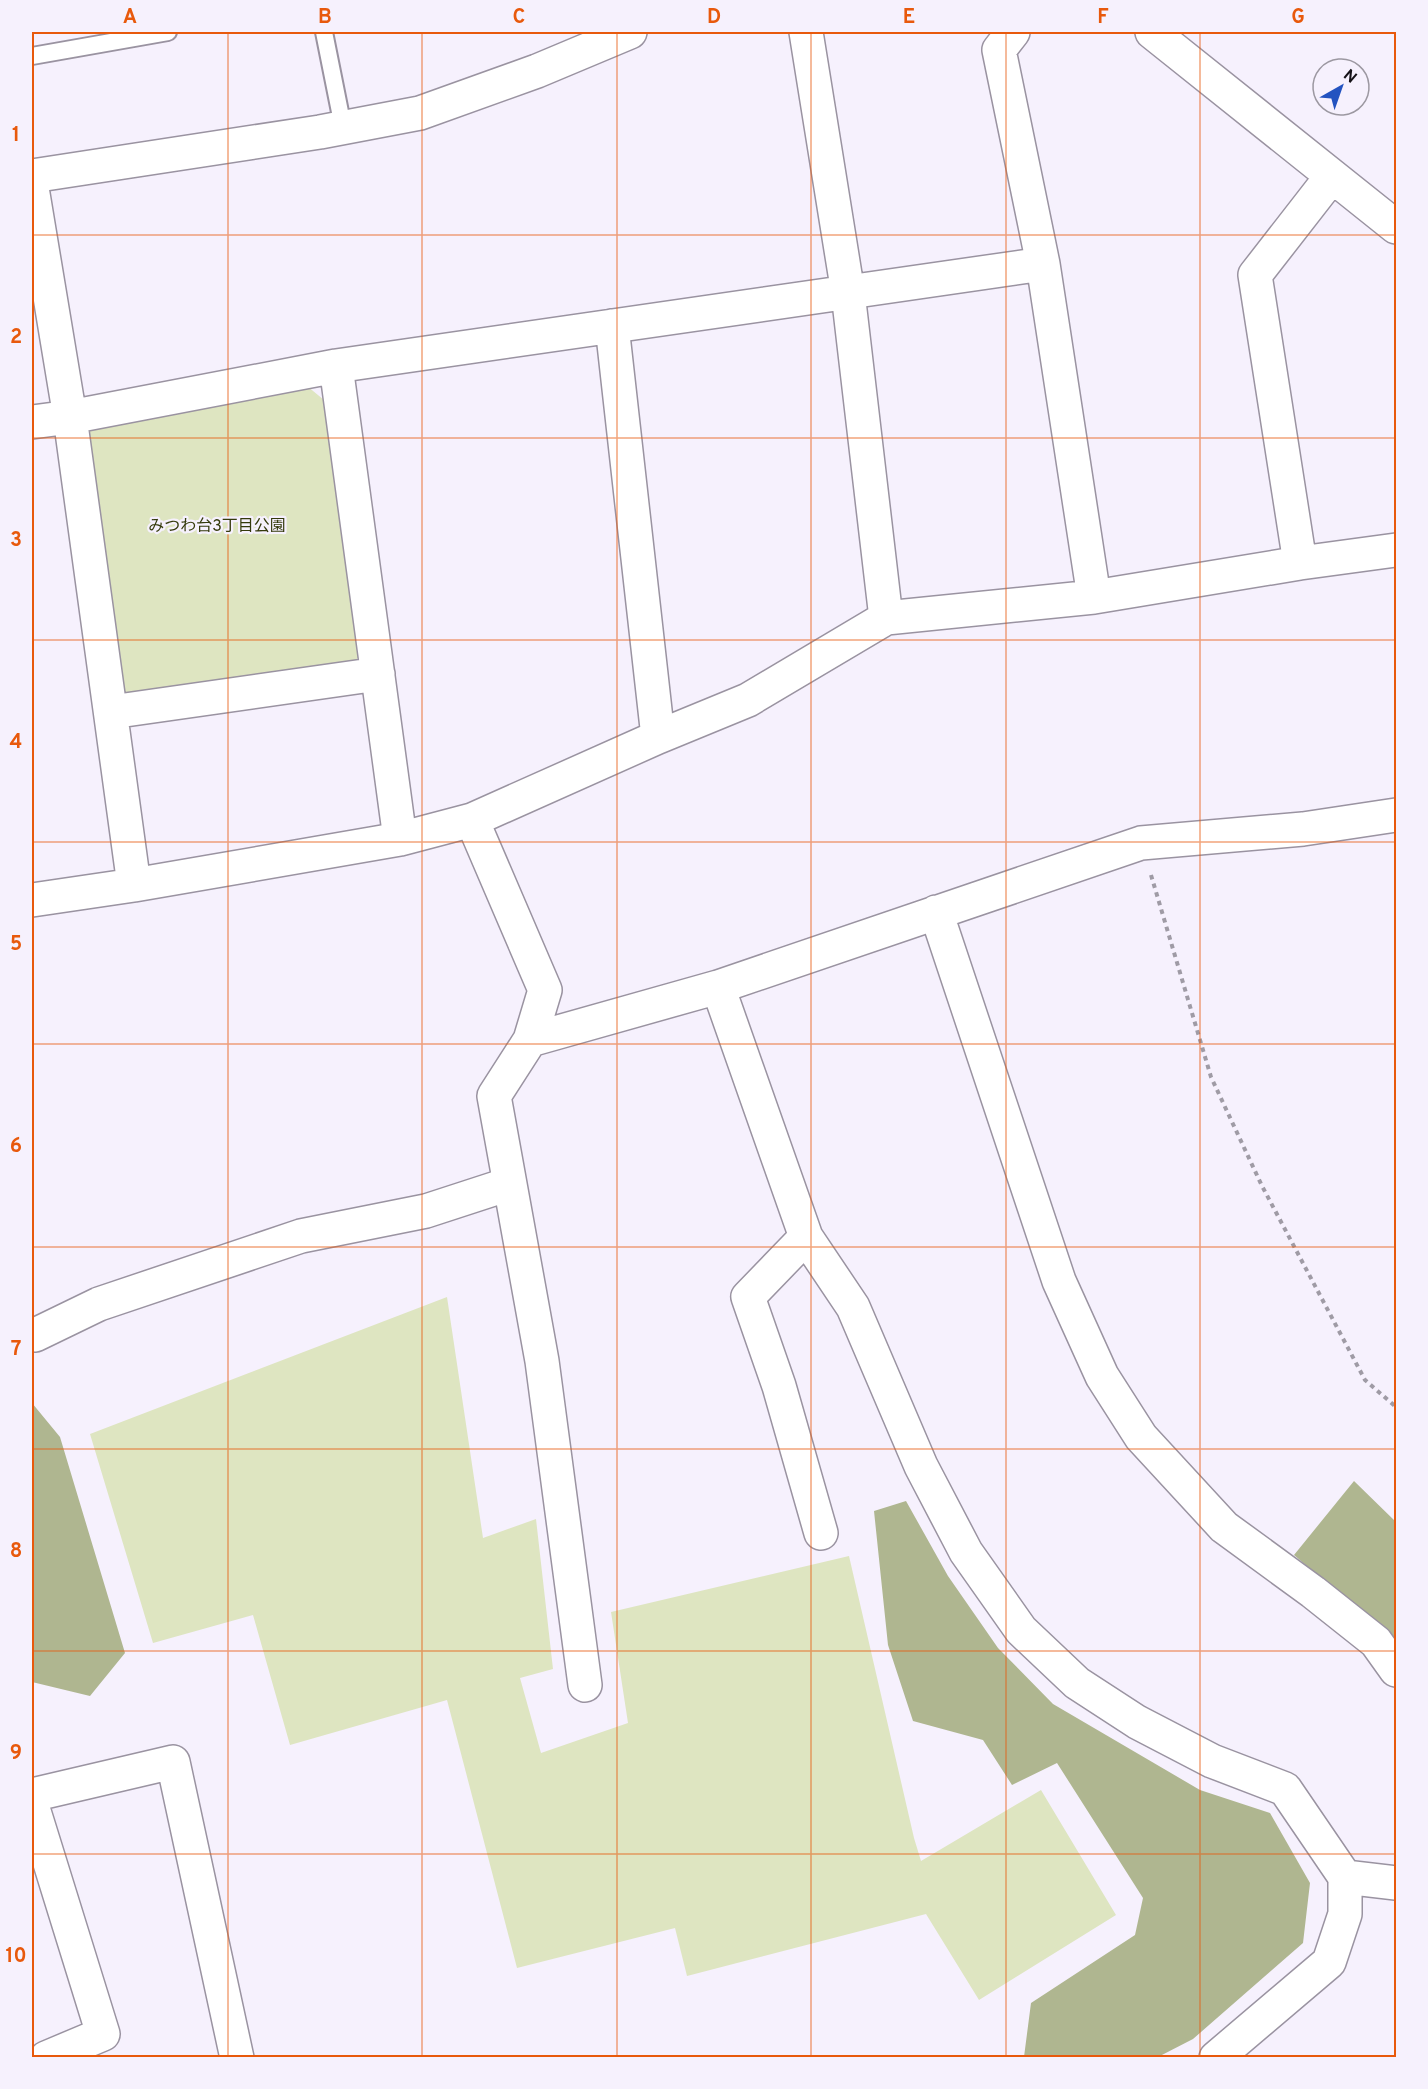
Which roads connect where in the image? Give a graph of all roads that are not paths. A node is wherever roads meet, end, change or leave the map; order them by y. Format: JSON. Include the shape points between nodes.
{"nodes":[{"id":1,"x":168,"y":32,"type":"edge"},
{"id":2,"x":324,"y":32,"type":"edge"},
{"id":3,"x":630,"y":32,"type":"edge"},
{"id":4,"x":806,"y":32,"type":"edge"},
{"id":5,"x":1013,"y":32,"type":"edge"},
{"id":6,"x":1152,"y":32,"type":"edge"},
{"id":7,"x":125,"y":35,"type":"edge"},
{"id":8,"x":32,"y":56,"type":"edge"},
{"id":9,"x":343,"y":127,"type":"junction"},
{"id":10,"x":32,"y":176,"type":"edge"},
{"id":11,"x":1332,"y":176,"type":"junction"},
{"id":12,"x":32,"y":188,"type":"edge"},
{"id":13,"x":1396,"y":227,"type":"edge"},
{"id":14,"x":1043,"y":264,"type":"junction"},
{"id":15,"x":848,"y":292,"type":"junction"},
{"id":16,"x":612,"y":326,"type":"junction"},
{"id":17,"x":336,"y":366,"type":"junction"},
{"id":18,"x":70,"y":417,"type":"junction"},
{"id":19,"x":32,"y":422,"type":"edge"},
{"id":20,"x":1396,"y":550,"type":"edge"},
{"id":21,"x":1300,"y":563,"type":"junction"},
{"id":22,"x":1094,"y":597,"type":"junction"},
{"id":23,"x":886,"y":618,"type":"junction"},
{"id":24,"x":378,"y":674,"type":"junction"},
{"id":25,"x":111,"y":712,"type":"junction"},
{"id":26,"x":658,"y":736,"type":"junction"},
{"id":27,"x":1396,"y":816,"type":"edge"},
{"id":28,"x":472,"y":820,"type":"junction"},
{"id":29,"x":400,"y":839,"type":"junction"},
{"id":30,"x":134,"y":885,"type":"junction"},
{"id":31,"x":32,"y":900,"type":"edge"},
{"id":32,"x":936,"y":912,"type":"junction"},
{"id":33,"x":718,"y":987,"type":"junction"},
{"id":34,"x":530,"y":1040,"type":"junction"},
{"id":35,"x":509,"y":1184,"type":"junction"},
{"id":36,"x":806,"y":1237,"type":"junction"},
{"id":37,"x":35,"y":1335,"type":"dead end"},
{"id":38,"x":821,"y":1533,"type":"dead end"},
{"id":39,"x":1396,"y":1670,"type":"edge"},
{"id":40,"x":585,"y":1685,"type":"dead end"},
{"id":41,"x":32,"y":1794,"type":"edge"},
{"id":42,"x":32,"y":1805,"type":"edge"},
{"id":43,"x":1345,"y":1877,"type":"junction"},
{"id":44,"x":1396,"y":1882,"type":"edge"},
{"id":45,"x":46,"y":2058,"type":"edge"},
{"id":46,"x":237,"y":2058,"type":"edge"},
{"id":47,"x":1216,"y":2058,"type":"edge"}],
"edges":[{"from":1,"to":7,"type":"lane"},
{"from":2,"to":9,"type":"lane"},
{"from":3,"to":9,"type":"street","via":[[420,113]]},
{"from":4,"to":15,"type":"street"},
{"from":5,"to":14,"type":"street","via":[[999,50]]},
{"from":6,"to":11,"type":"street"},
{"from":7,"to":8,"type":"lane"},
{"from":9,"to":10,"type":"street"},
{"from":11,"to":13,"type":"street"},
{"from":11,"to":21,"type":"street","via":[[1255,275]]},
{"from":12,"to":18,"type":"street"},
{"from":14,"to":15,"type":"street"},
{"from":14,"to":22,"type":"street"},
{"from":15,"to":16,"type":"street"},
{"from":15,"to":23,"type":"street"},
{"from":16,"to":17,"type":"street"},
{"from":16,"to":26,"type":"street"},
{"from":17,"to":18,"type":"street"},
{"from":17,"to":24,"type":"street"},
{"from":18,"to":19,"type":"street"},
{"from":18,"to":25,"type":"street"},
{"from":20,"to":21,"type":"street"},
{"from":21,"to":22,"type":"street"},
{"from":22,"to":23,"type":"street"},
{"from":23,"to":26,"type":"street","via":[[748,700]]},
{"from":24,"to":25,"type":"street"},
{"from":24,"to":29,"type":"street"},
{"from":25,"to":30,"type":"street"},
{"from":26,"to":28,"type":"street"},
{"from":27,"to":32,"type":"street","via":[[1303,829],[1141,843]]},
{"from":28,"to":29,"type":"street"},
{"from":28,"to":34,"type":"street","via":[[545,990]]},
{"from":29,"to":30,"type":"street"},
{"from":30,"to":31,"type":"street"},
{"from":32,"to":33,"type":"street"},
{"from":32,"to":39,"type":"street","via":[[1059,1281],[1102,1376],[1140,1437],[1224,1527],[1376,1642]]},
{"from":33,"to":34,"type":"street"},
{"from":33,"to":36,"type":"street"},
{"from":34,"to":35,"type":"street","via":[[494,1096]]},
{"from":35,"to":37,"type":"street","via":[[426,1211],[302,1236],[99,1304]]},
{"from":35,"to":40,"type":"street","via":[[543,1361]]},
{"from":36,"to":38,"type":"street","via":[[748,1297],[779,1386]]},
{"from":36,"to":43,"type":"street","via":[[853,1307],[921,1466],[966,1552],[1021,1630],[1077,1683],[1137,1722],[1212,1761],[1285,1789]]},
{"from":41,"to":46,"type":"street","via":[[173,1762]]},
{"from":42,"to":45,"type":"street","via":[[103,2034]]},
{"from":43,"to":44,"type":"street"},
{"from":43,"to":47,"type":"street","via":[[1344,1914],[1329,1962]]}]}
